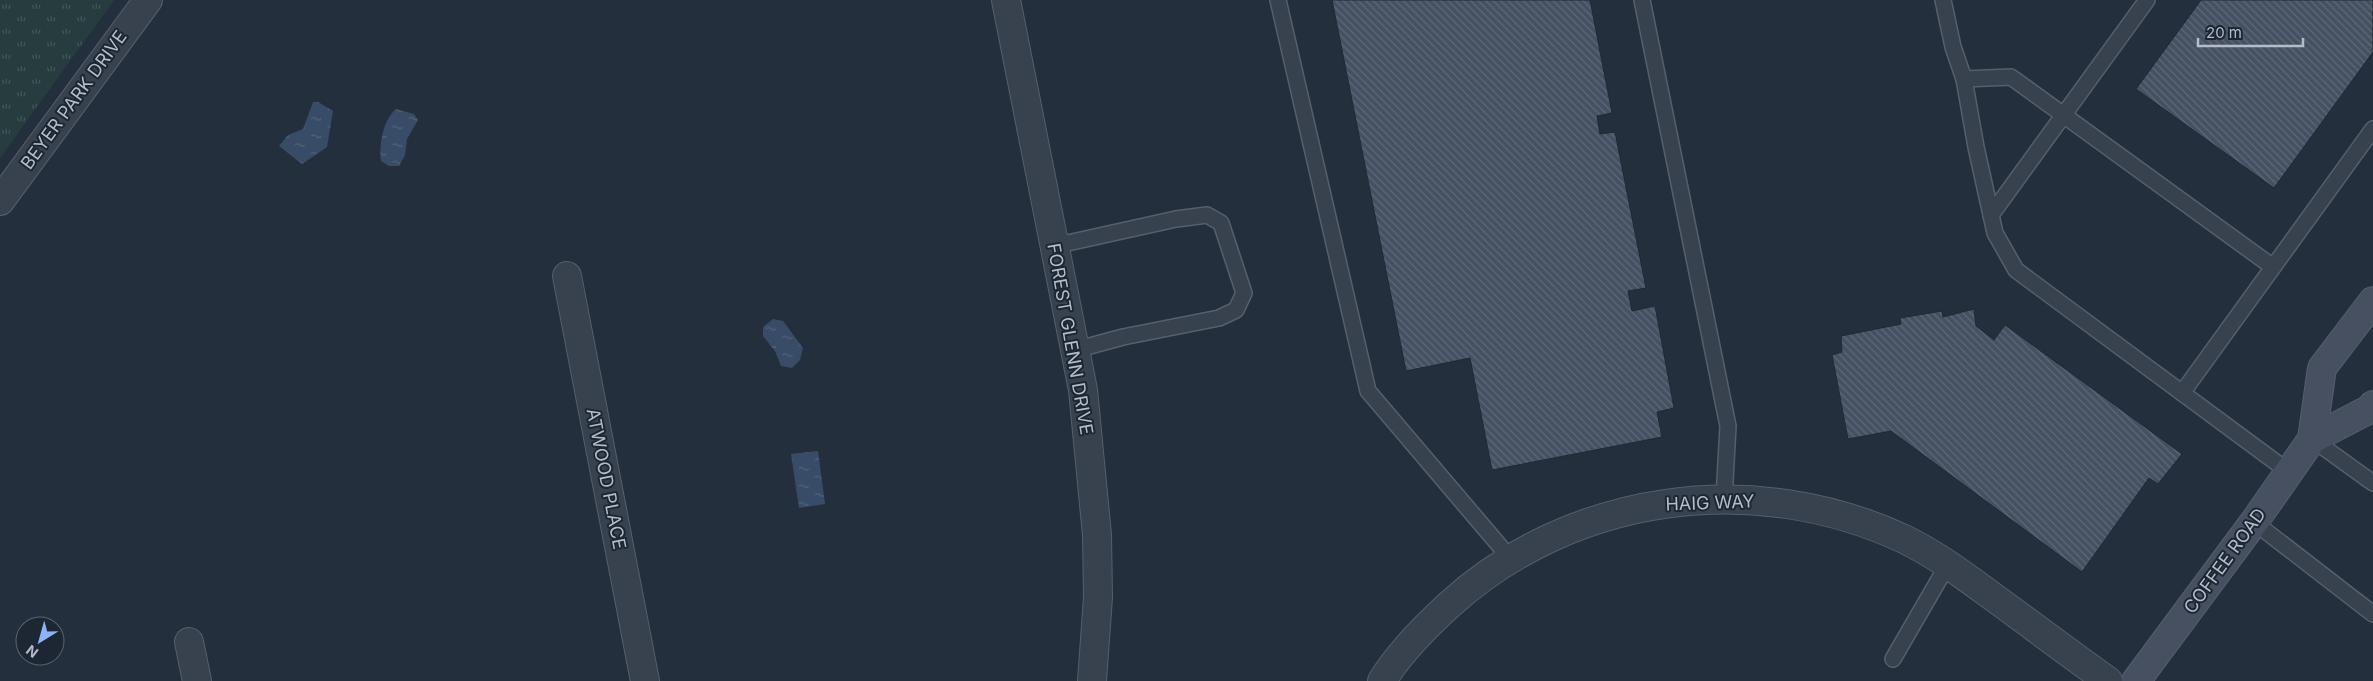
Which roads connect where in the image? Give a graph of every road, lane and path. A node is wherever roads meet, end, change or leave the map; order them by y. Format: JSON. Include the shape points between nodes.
{"nodes":[{"id":1,"x":148,"y":0,"type":"edge"},
{"id":2,"x":1006,"y":0,"type":"edge"},
{"id":3,"x":1278,"y":0,"type":"edge"},
{"id":4,"x":1642,"y":0,"type":"edge"},
{"id":5,"x":1943,"y":0,"type":"edge"},
{"id":6,"x":2147,"y":0,"type":"edge"},
{"id":7,"x":1964,"y":78,"type":"junction"},
{"id":8,"x":2063,"y":115,"type":"junction"},
{"id":9,"x":2373,"y":129,"type":"edge"},
{"id":10,"x":0,"y":201,"type":"edge"},
{"id":11,"x":1991,"y":215,"type":"junction"},
{"id":12,"x":1054,"y":246,"type":"junction"},
{"id":13,"x":2273,"y":268,"type":"junction"},
{"id":14,"x":567,"y":276,"type":"dead end"},
{"id":15,"x":2373,"y":301,"type":"edge"},
{"id":16,"x":1075,"y":350,"type":"junction"},
{"id":17,"x":2182,"y":393,"type":"junction"},
{"id":18,"x":2373,"y":405,"type":"edge"},
{"id":19,"x":2312,"y":439,"type":"junction"},
{"id":20,"x":2289,"y":472,"type":"junction"},
{"id":21,"x":2373,"y":483,"type":"edge"},
{"id":22,"x":1724,"y":499,"type":"junction"},
{"id":23,"x":2254,"y":522,"type":"junction"},
{"id":24,"x":1510,"y":558,"type":"junction"},
{"id":25,"x":1948,"y":564,"type":"junction"},
{"id":26,"x":2373,"y":614,"type":"edge"},
{"id":27,"x":189,"y":642,"type":"dead end"},
{"id":28,"x":1893,"y":659,"type":"dead end"},
{"id":29,"x":197,"y":681,"type":"edge"},
{"id":30,"x":645,"y":681,"type":"edge"},
{"id":31,"x":1092,"y":681,"type":"edge"},
{"id":32,"x":1382,"y":681,"type":"edge"},
{"id":33,"x":2108,"y":681,"type":"edge"},
{"id":34,"x":2136,"y":681,"type":"edge"}],
"edges":[{"from":1,"to":10,"type":"street","name":"BEYER PARK DRIVE"},
{"from":2,"to":12,"type":"street","name":"FOREST GLENN DRIVE"},
{"from":3,"to":24,"type":"lane","via":[[1368,391]]},
{"from":4,"to":22,"type":"lane","via":[[1728,426]]},
{"from":5,"to":7,"type":"lane","via":[[1953,47]]},
{"from":6,"to":8,"type":"lane"},
{"from":7,"to":8,"type":"lane","via":[[2011,77]]},
{"from":7,"to":11,"type":"lane"},
{"from":8,"to":11,"type":"lane"},
{"from":8,"to":13,"type":"lane"},
{"from":9,"to":13,"type":"lane"},
{"from":11,"to":17,"type":"lane","via":[[1995,232],[2016,270]]},
{"from":12,"to":16,"type":"street","name":"FOREST GLENN DRIVE"},
{"from":12,"to":16,"type":"lane","via":[[1176,219],[1207,216],[1222,223],[1244,293],[1236,310],[1219,318]]},
{"from":13,"to":17,"type":"lane"},
{"from":14,"to":30,"type":"street","name":"ATWOOD PLACE"},
{"from":15,"to":19,"type":"main road","name":"COFFEE ROAD","via":[[2322,368]]},
{"from":16,"to":31,"type":"street","name":"FOREST GLENN DRIVE","via":[[1083,390],[1097,535],[1098,597]]},
{"from":17,"to":20,"type":"lane"},
{"from":18,"to":19,"type":"main road","name":"COFFEE ROAD"},
{"from":19,"to":20,"type":"main road","name":"COFFEE ROAD"},
{"from":19,"to":21,"type":"lane"},
{"from":20,"to":23,"type":"main road","name":"COFFEE ROAD"},
{"from":22,"to":24,"type":"street","name":"HAIG WAY","via":[[1673,502],[1616,513],[1562,532]]},
{"from":22,"to":25,"type":"street","name":"HAIG WAY","via":[[1795,504],[1851,518],[1905,540]]},
{"from":23,"to":26,"type":"lane"},
{"from":23,"to":34,"type":"main road","name":"COFFEE ROAD"},
{"from":24,"to":32,"type":"street","name":"HAIG WAY","via":[[1463,592],[1426,626]]},
{"from":25,"to":28,"type":"lane"},
{"from":25,"to":33,"type":"street","name":"HAIG WAY"},
{"from":27,"to":29,"type":"street"}]}
